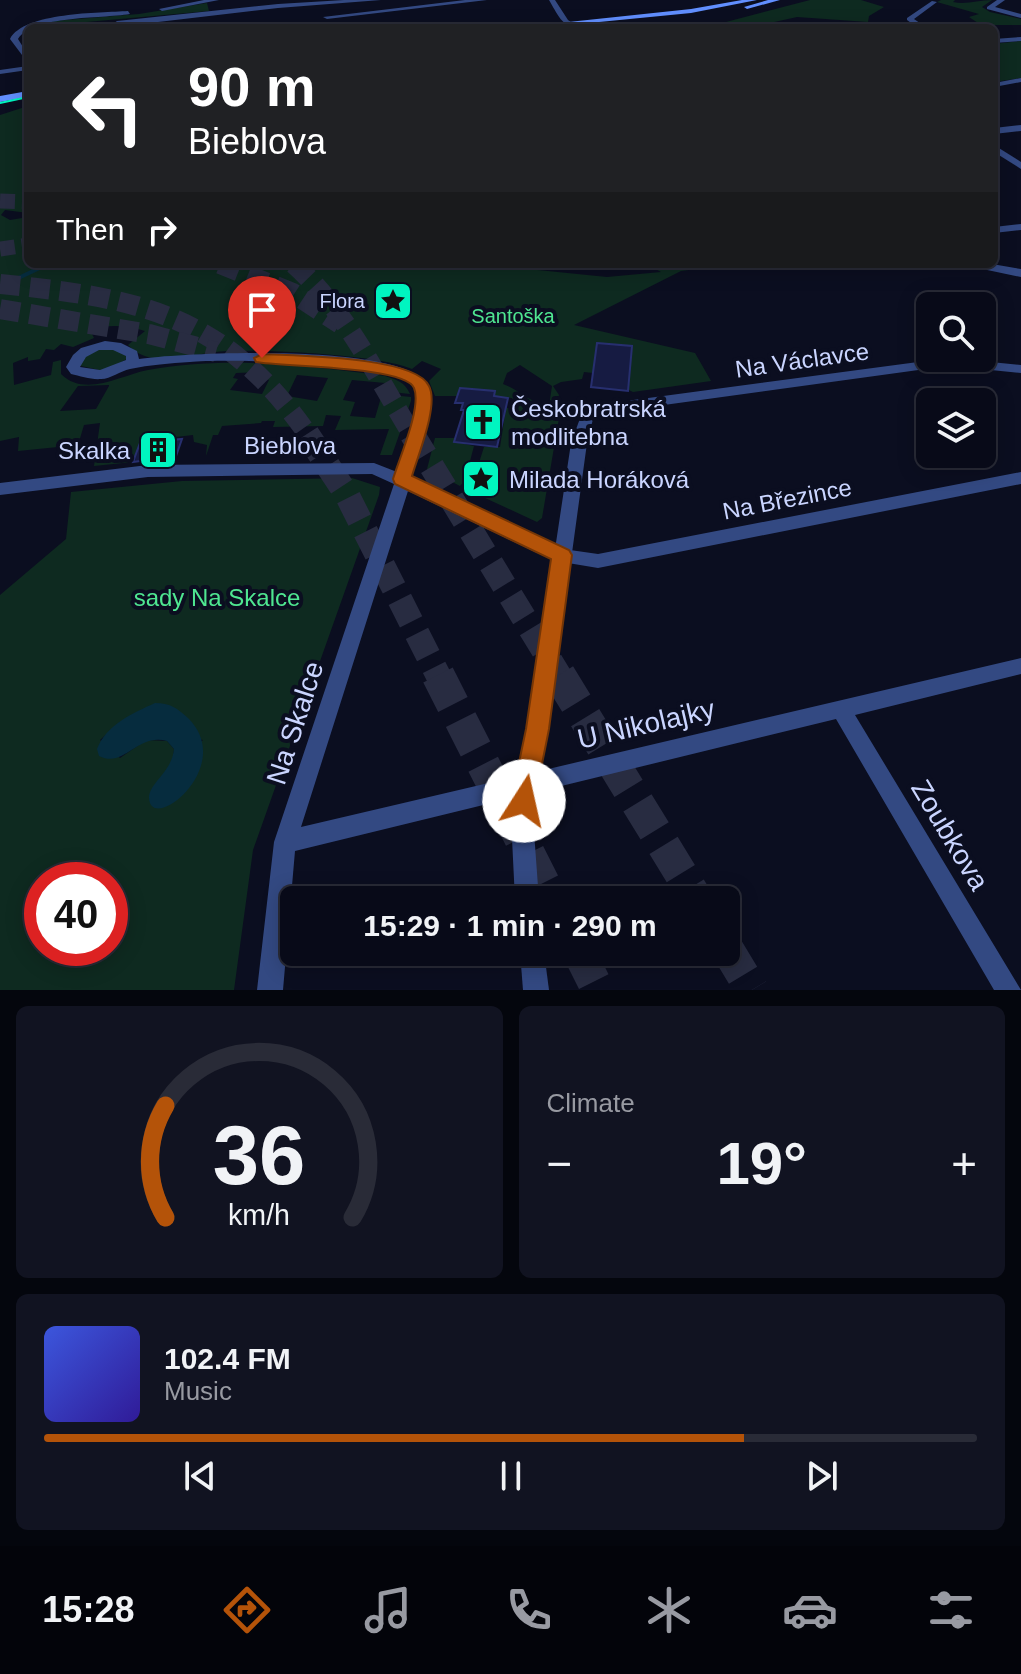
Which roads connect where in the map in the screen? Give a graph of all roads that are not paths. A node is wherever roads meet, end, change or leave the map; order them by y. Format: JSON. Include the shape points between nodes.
{"nodes":[{"id":1,"x":216,"y":0,"type":"edge"},
{"id":2,"x":378,"y":0,"type":"edge"},
{"id":3,"x":484,"y":0,"type":"edge"},
{"id":4,"x":552,"y":0,"type":"edge"},
{"id":5,"x":754,"y":0,"type":"edge"},
{"id":6,"x":777,"y":0,"type":"edge"},
{"id":7,"x":1002,"y":0,"type":"edge"},
{"id":8,"x":934,"y":2,"type":"dead end"},
{"id":9,"x":324,"y":3,"type":"junction"},
{"id":10,"x":1021,"y":16,"type":"edge"},
{"id":11,"x":330,"y":23,"type":"edge"},
{"id":12,"x":41,"y":24,"type":"edge"},
{"id":13,"x":124,"y":24,"type":"edge"},
{"id":14,"x":304,"y":24,"type":"edge"},
{"id":15,"x":570,"y":24,"type":"edge"},
{"id":16,"x":594,"y":24,"type":"edge"},
{"id":17,"x":610,"y":24,"type":"edge"},
{"id":18,"x":917,"y":24,"type":"edge"},
{"id":19,"x":24,"y":31,"type":"edge"},
{"id":20,"x":1021,"y":39,"type":"edge"},
{"id":21,"x":998,"y":41,"type":"edge"},
{"id":22,"x":24,"y":55,"type":"edge"},
{"id":23,"x":24,"y":69,"type":"edge"},
{"id":24,"x":0,"y":72,"type":"edge"},
{"id":25,"x":1021,"y":80,"type":"edge"},
{"id":26,"x":998,"y":84,"type":"edge"},
{"id":27,"x":24,"y":97,"type":"edge"},
{"id":28,"x":0,"y":102,"type":"edge"},
{"id":29,"x":1021,"y":128,"type":"edge"},
{"id":30,"x":998,"y":131,"type":"edge"},
{"id":31,"x":998,"y":151,"type":"edge"},
{"id":32,"x":1021,"y":166,"type":"edge"},
{"id":33,"x":1021,"y":227,"type":"edge"},
{"id":34,"x":998,"y":230,"type":"edge"},
{"id":35,"x":994,"y":268,"type":"edge"},
{"id":36,"x":1021,"y":273,"type":"edge"},
{"id":37,"x":136,"y":362,"type":"dead end"},
{"id":38,"x":1021,"y":369,"type":"edge"},
{"id":39,"x":1021,"y":478,"type":"edge"},
{"id":40,"x":402,"y":479,"type":"junction"},
{"id":41,"x":0,"y":489,"type":"edge"},
{"id":42,"x":562,"y":555,"type":"junction"},
{"id":43,"x":1021,"y":666,"type":"edge"},
{"id":44,"x":841,"y":710,"type":"junction"},
{"id":45,"x":526,"y":783,"type":"junction"},
{"id":46,"x":285,"y":842,"type":"junction"},
{"id":47,"x":526,"y":886,"type":"edge"},
{"id":48,"x":533,"y":966,"type":"edge"},
{"id":49,"x":270,"y":990,"type":"edge"},
{"id":50,"x":536,"y":990,"type":"edge"},
{"id":51,"x":1008,"y":990,"type":"edge"}],
"edges":[{"from":1,"to":12,"type":"street"},
{"from":2,"to":9,"type":"street"},
{"from":3,"to":11,"type":"street"},
{"from":4,"to":15,"type":"street"},
{"from":5,"to":16,"type":"main road"},
{"from":6,"to":17,"type":"main road"},
{"from":7,"to":10,"type":"street","via":[[989,8]]},
{"from":8,"to":18,"type":"street","via":[[909,19]]},
{"from":9,"to":11,"type":"street"},
{"from":9,"to":13,"type":"street"},
{"from":11,"to":14,"type":"street"},
{"from":19,"to":22,"type":"street","via":[[14,39]]},
{"from":20,"to":21,"type":"street"},
{"from":23,"to":24,"type":"street"},
{"from":25,"to":26,"type":"street"},
{"from":27,"to":28,"type":"main road"},
{"from":29,"to":30,"type":"street"},
{"from":31,"to":32,"type":"street"},
{"from":33,"to":34,"type":"street"},
{"from":35,"to":36,"type":"street"},
{"from":37,"to":40,"type":"street","name":"Na Skalce","via":[[288,359],[379,368],[414,378],[422,387],[423,407]]},
{"from":38,"to":42,"type":"street","name":"Na Václavce","via":[[933,364],[591,413],[580,437]]},
{"from":39,"to":42,"type":"street","name":"Na Březince","via":[[603,561]]},
{"from":40,"to":41,"type":"street","name":"Bieblova","via":[[374,468],[190,469]]},
{"from":40,"to":42,"type":"street","name":"Bieblova"},
{"from":40,"to":46,"type":"street","name":"Na Skalce"},
{"from":42,"to":45,"type":"street"},
{"from":43,"to":44,"type":"street","name":"U Nikolajky"},
{"from":44,"to":45,"type":"street","name":"U Nikolajky"},
{"from":44,"to":51,"type":"street","name":"Zoubkova"},
{"from":45,"to":46,"type":"street","name":"U Nikolajky"},
{"from":45,"to":47,"type":"street","via":[[522,818]]},
{"from":46,"to":49,"type":"street","name":"Na Skalce"},
{"from":48,"to":50,"type":"street"}]}
